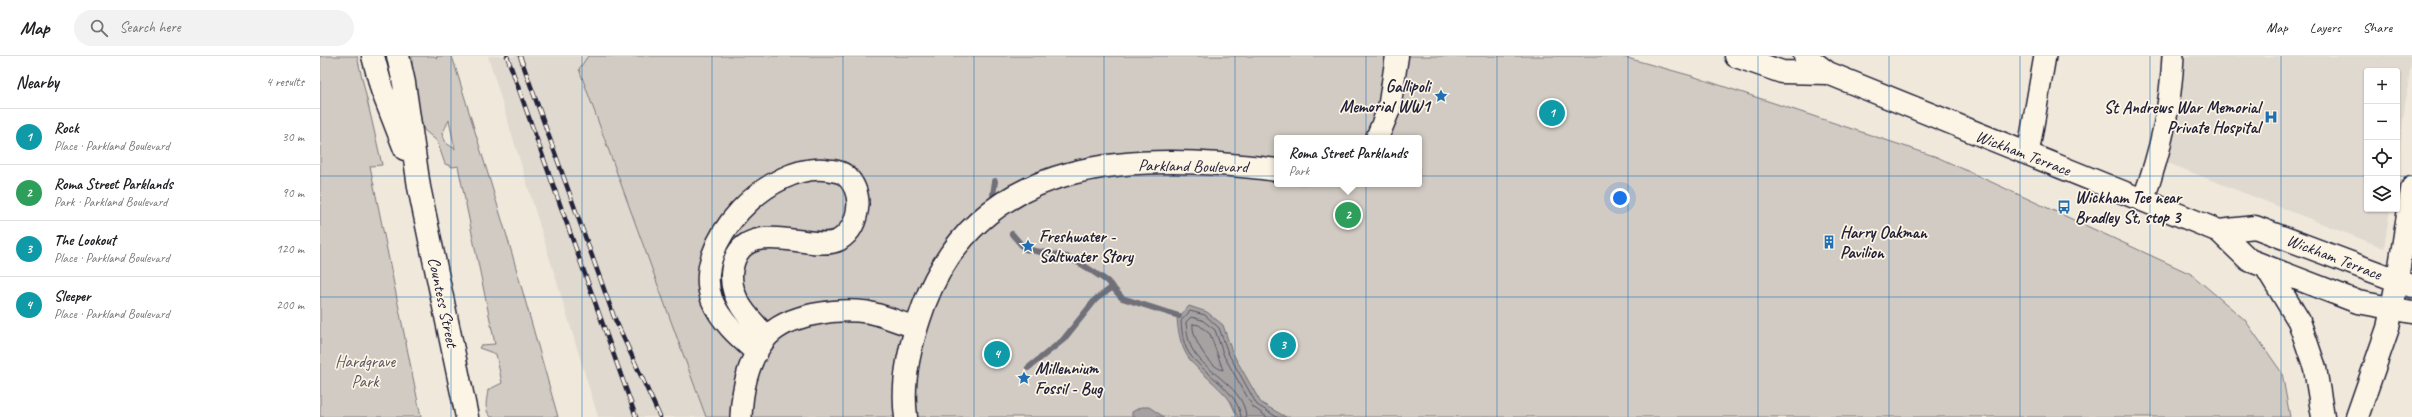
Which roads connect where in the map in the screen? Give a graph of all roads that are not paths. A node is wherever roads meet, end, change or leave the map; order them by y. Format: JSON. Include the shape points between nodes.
{"nodes":[{"id":1,"x":373,"y":56,"type":"edge"},
{"id":2,"x":398,"y":56,"type":"edge"},
{"id":3,"x":1397,"y":56,"type":"edge"},
{"id":4,"x":1736,"y":56,"type":"edge"},
{"id":5,"x":1805,"y":56,"type":"edge"},
{"id":6,"x":2045,"y":56,"type":"edge"},
{"id":7,"x":2173,"y":56,"type":"edge"},
{"id":8,"x":1828,"y":73,"type":"junction"},
{"id":9,"x":1378,"y":135,"type":"edge"},
{"id":10,"x":2028,"y":154,"type":"junction"},
{"id":11,"x":1274,"y":170,"type":"edge"},
{"id":12,"x":2412,"y":187,"type":"edge"},
{"id":13,"x":419,"y":188,"type":"junction"},
{"id":14,"x":2143,"y":200,"type":"junction"},
{"id":15,"x":2219,"y":231,"type":"junction"},
{"id":16,"x":2266,"y":267,"type":"junction"},
{"id":17,"x":2405,"y":284,"type":"edge"},
{"id":18,"x":2402,"y":311,"type":"edge"},
{"id":19,"x":916,"y":327,"type":"junction"},
{"id":20,"x":762,"y":345,"type":"junction"},
{"id":21,"x":467,"y":417,"type":"edge"},
{"id":22,"x":742,"y":417,"type":"edge"},
{"id":23,"x":906,"y":417,"type":"edge"},
{"id":24,"x":2323,"y":417,"type":"edge"},
{"id":25,"x":2357,"y":417,"type":"edge"}],
"edges":[{"from":1,"to":13,"type":"main road","name":"Countess Street","via":[[382,90]]},
{"from":2,"to":13,"type":"main road","name":"Countess Street"},
{"from":3,"to":9,"type":"main road","via":[[1389,109]]},
{"from":4,"to":8,"type":"main road","name":"Wickham Terrace","via":[[1782,72]]},
{"from":5,"to":8,"type":"main road","name":"Wickham Terrace"},
{"from":6,"to":10,"type":"street"},
{"from":7,"to":14,"type":"street","via":[[2172,80],[2159,156]]},
{"from":8,"to":10,"type":"main road","name":"Wickham Terrace"},
{"from":10,"to":14,"type":"main road","name":"Wickham Terrace"},
{"from":11,"to":19,"type":"main road","name":"Parkland Boulevard","via":[[1225,164],[1165,162],[1089,169],[1062,174],[1038,183],[990,211],[953,250],[929,292]]},
{"from":12,"to":17,"type":"street"},
{"from":13,"to":21,"type":"main road","name":"Countess Street"},
{"from":14,"to":15,"type":"main road","name":"Wickham Terrace"},
{"from":15,"to":16,"type":"main road","name":"Wickham Terrace","via":[[2249,260]]},
{"from":15,"to":17,"type":"main road","name":"Wickham Terrace","via":[[2255,227]]},
{"from":16,"to":18,"type":"main road","name":"Wickham Terrace","via":[[2358,302]]},
{"from":16,"to":24,"type":"main road","via":[[2299,321],[2315,368]]},
{"from":17,"to":18,"type":"main road","name":"Wickham Terrace"},
{"from":18,"to":25,"type":"main road","name":"Wickham Terrace"},
{"from":19,"to":20,"type":"street","via":[[882,315],[841,310],[816,313],[788,323]]},
{"from":19,"to":23,"type":"main road","name":"Parkland Boulevard","via":[[907,366]]},
{"from":20,"to":20,"type":"street","via":[[726,324],[711,296],[708,282],[711,261],[722,235],[743,207],[767,188],[804,171],[818,168],[845,175],[853,183],[858,198],[856,220],[846,235],[828,243],[764,239],[749,244],[735,259],[731,277],[735,295]]},
{"from":20,"to":22,"type":"street","via":[[747,376]]}]}
